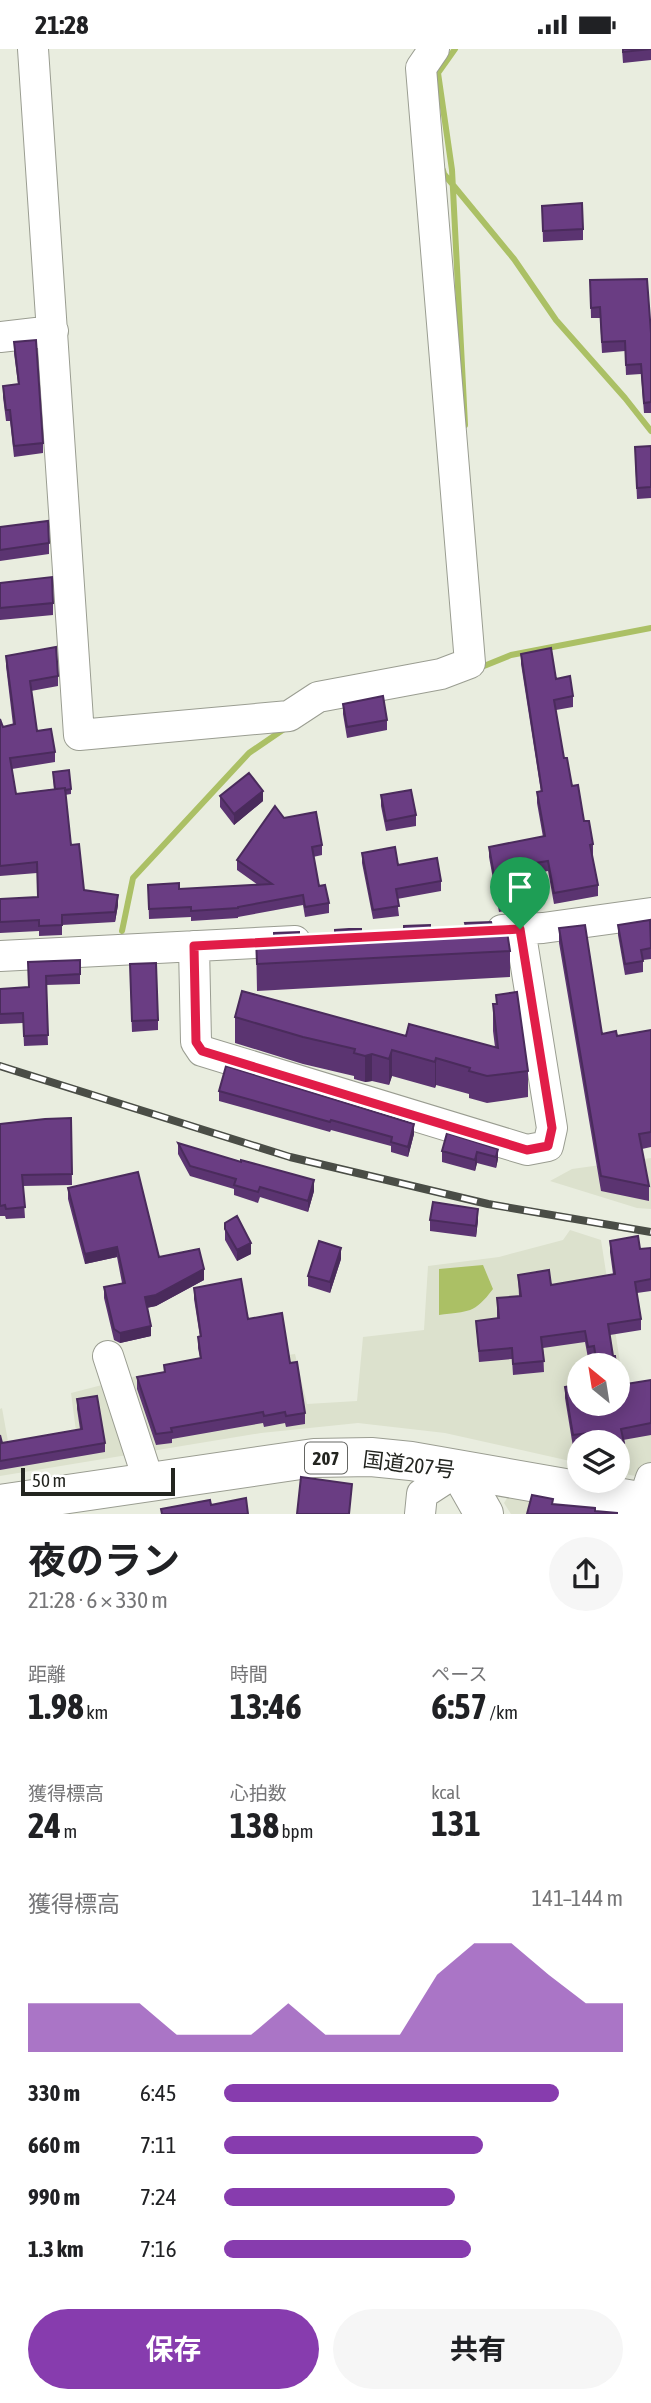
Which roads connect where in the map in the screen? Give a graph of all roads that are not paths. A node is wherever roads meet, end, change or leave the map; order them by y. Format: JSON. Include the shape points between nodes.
{"nodes":[{"id":1,"x":33,"y":49,"type":"edge"},
{"id":2,"x":434,"y":49,"type":"edge"},
{"id":3,"x":53,"y":331,"type":"junction"},
{"id":4,"x":0,"y":337,"type":"edge"},
{"id":5,"x":651,"y":912,"type":"edge"},
{"id":6,"x":520,"y":929,"type":"junction"},
{"id":7,"x":480,"y":931,"type":"edge"},
{"id":8,"x":320,"y":939,"type":"edge"},
{"id":9,"x":194,"y":946,"type":"junction"},
{"id":10,"x":0,"y":956,"type":"edge"},
{"id":11,"x":108,"y":1356,"type":"dead end"},
{"id":12,"x":459,"y":1469,"type":"junction"},
{"id":13,"x":149,"y":1482,"type":"junction"},
{"id":14,"x":648,"y":1494,"type":"edge"},
{"id":15,"x":78,"y":1503,"type":"edge"},
{"id":16,"x":0,"y":1504,"type":"edge"},
{"id":17,"x":420,"y":1514,"type":"edge"},
{"id":18,"x":484,"y":1514,"type":"edge"}],
"edges":[{"from":1,"to":3,"type":"street"},
{"from":2,"to":3,"type":"street","via":[[421,68],[470,663],[441,674],[318,697],[289,716],[79,735]]},
{"from":3,"to":4,"type":"street"},
{"from":5,"to":6,"type":"street"},
{"from":6,"to":7,"type":"street"},
{"from":6,"to":9,"type":"street","via":[[552,1128],[548,1146],[527,1150],[202,1051],[196,1042]]},
{"from":8,"to":9,"type":"street"},
{"from":9,"to":10,"type":"street"},
{"from":11,"to":13,"type":"street"},
{"from":12,"to":13,"type":"main road","name":"国道207号","number":"207","via":[[371,1457],[314,1458]]},
{"from":12,"to":14,"type":"main road","name":"国道207号","number":"207"},
{"from":12,"to":17,"type":"street","via":[[422,1494]]},
{"from":12,"to":18,"type":"main road"},
{"from":13,"to":15,"type":"main road","name":"国道207号","number":"207"},
{"from":15,"to":16,"type":"main road","name":"国道207号","number":"207"}]}
